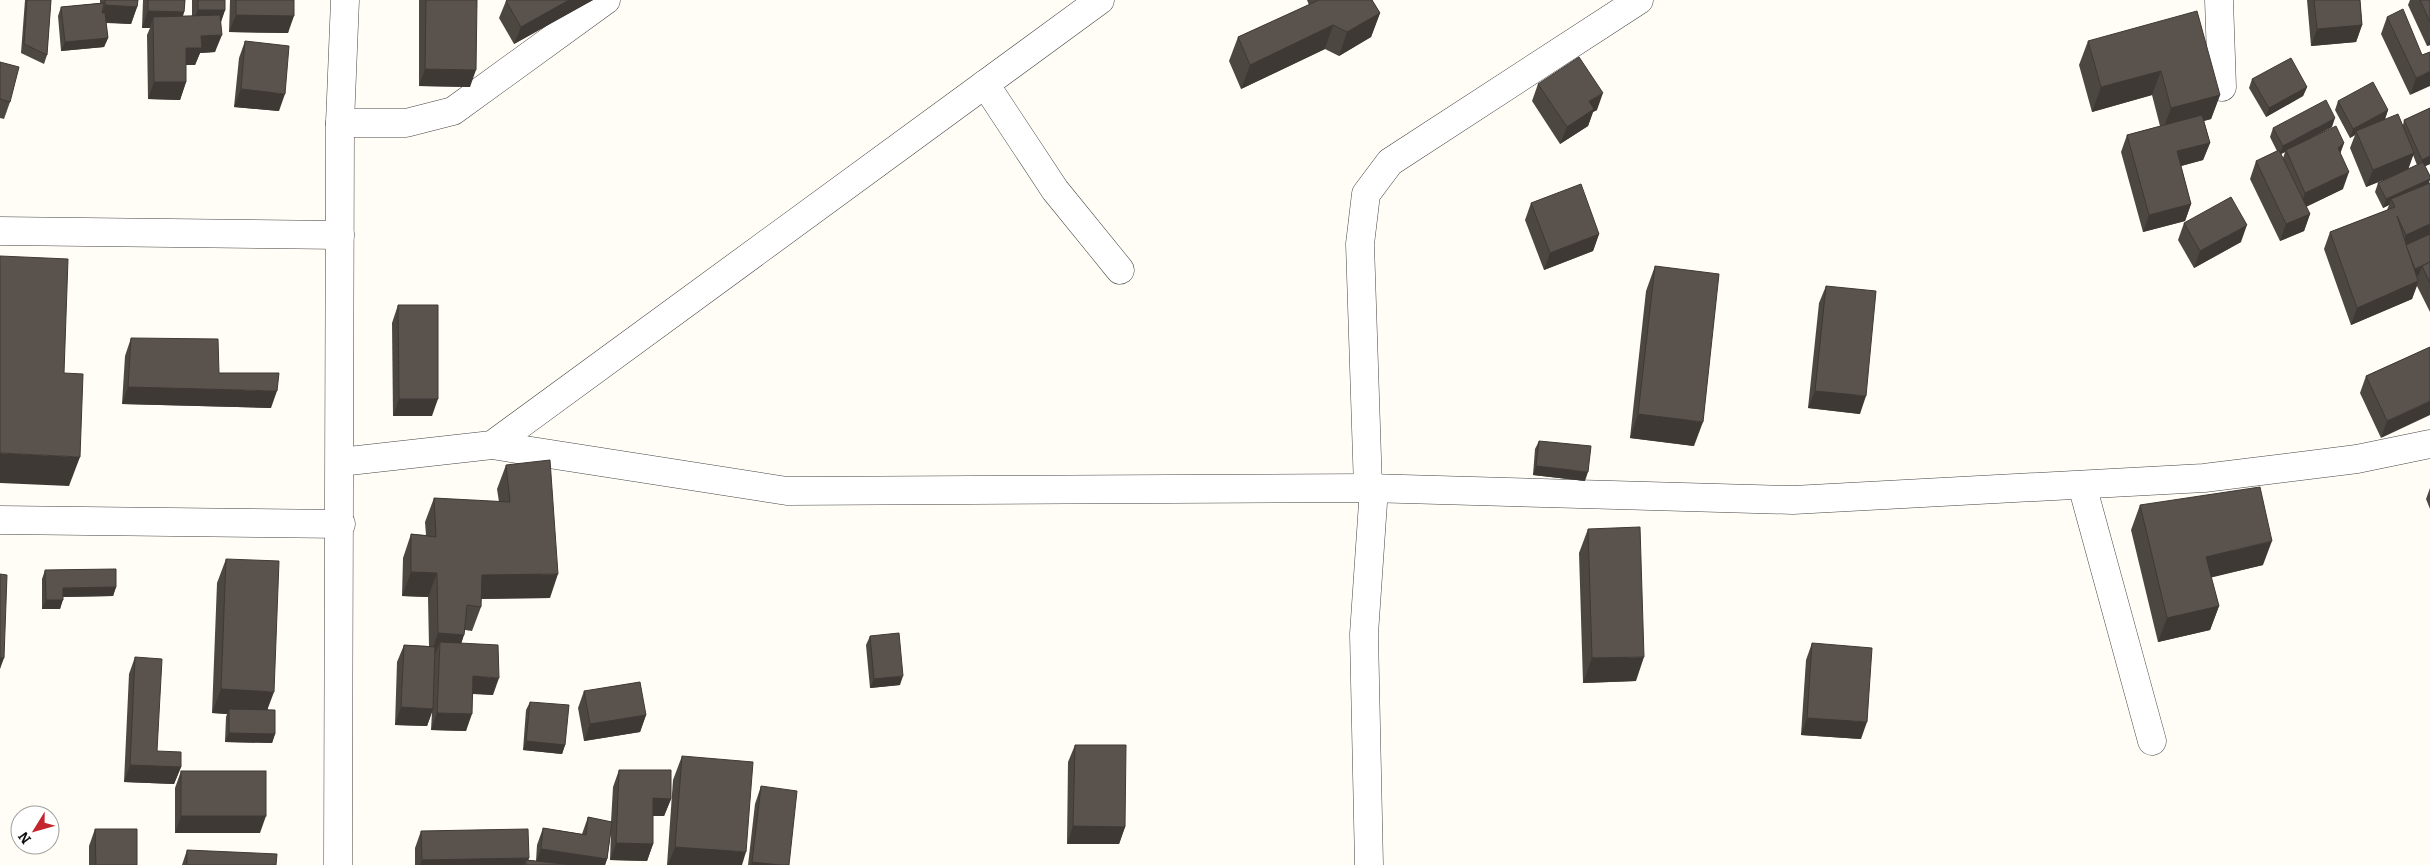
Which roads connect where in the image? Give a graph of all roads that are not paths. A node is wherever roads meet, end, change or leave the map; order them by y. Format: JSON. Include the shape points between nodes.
{"nodes":[{"id":1,"x":345,"y":0,"type":"edge"},
{"id":2,"x":606,"y":0,"type":"edge"},
{"id":3,"x":1100,"y":0,"type":"edge"},
{"id":4,"x":1639,"y":0,"type":"edge"},
{"id":5,"x":2219,"y":0,"type":"edge"},
{"id":6,"x":985,"y":84,"type":"junction"},
{"id":7,"x":2222,"y":88,"type":"dead end"},
{"id":8,"x":340,"y":123,"type":"junction"},
{"id":9,"x":0,"y":232,"type":"edge"},
{"id":10,"x":340,"y":235,"type":"junction"},
{"id":11,"x":1120,"y":270,"type":"dead end"},
{"id":12,"x":2430,"y":444,"type":"edge"},
{"id":13,"x":492,"y":445,"type":"junction"},
{"id":14,"x":340,"y":462,"type":"junction"},
{"id":15,"x":2082,"y":484,"type":"junction"},
{"id":16,"x":1371,"y":488,"type":"junction"},
{"id":17,"x":0,"y":520,"type":"edge"},
{"id":18,"x":341,"y":524,"type":"junction"},
{"id":19,"x":2152,"y":741,"type":"dead end"},
{"id":20,"x":338,"y":865,"type":"edge"},
{"id":21,"x":1369,"y":865,"type":"edge"}],
"edges":[{"from":1,"to":8,"type":"street"},
{"from":2,"to":8,"type":"street","via":[[453,111],[406,122]]},
{"from":3,"to":6,"type":"street"},
{"from":4,"to":16,"type":"street","via":[[1390,162],[1366,194],[1360,244]]},
{"from":5,"to":7,"type":"street"},
{"from":6,"to":11,"type":"street","via":[[1055,190]]},
{"from":6,"to":13,"type":"street"},
{"from":8,"to":10,"type":"street"},
{"from":9,"to":10,"type":"street"},
{"from":10,"to":14,"type":"street"},
{"from":12,"to":15,"type":"street","via":[[2358,459],[2204,478]]},
{"from":13,"to":14,"type":"street"},
{"from":13,"to":16,"type":"street","via":[[788,491]]},
{"from":14,"to":18,"type":"street"},
{"from":15,"to":16,"type":"street","via":[[1793,500]]},
{"from":15,"to":19,"type":"street"},
{"from":16,"to":21,"type":"street","via":[[1364,634]]},
{"from":17,"to":18,"type":"street"},
{"from":18,"to":20,"type":"street"}]}
